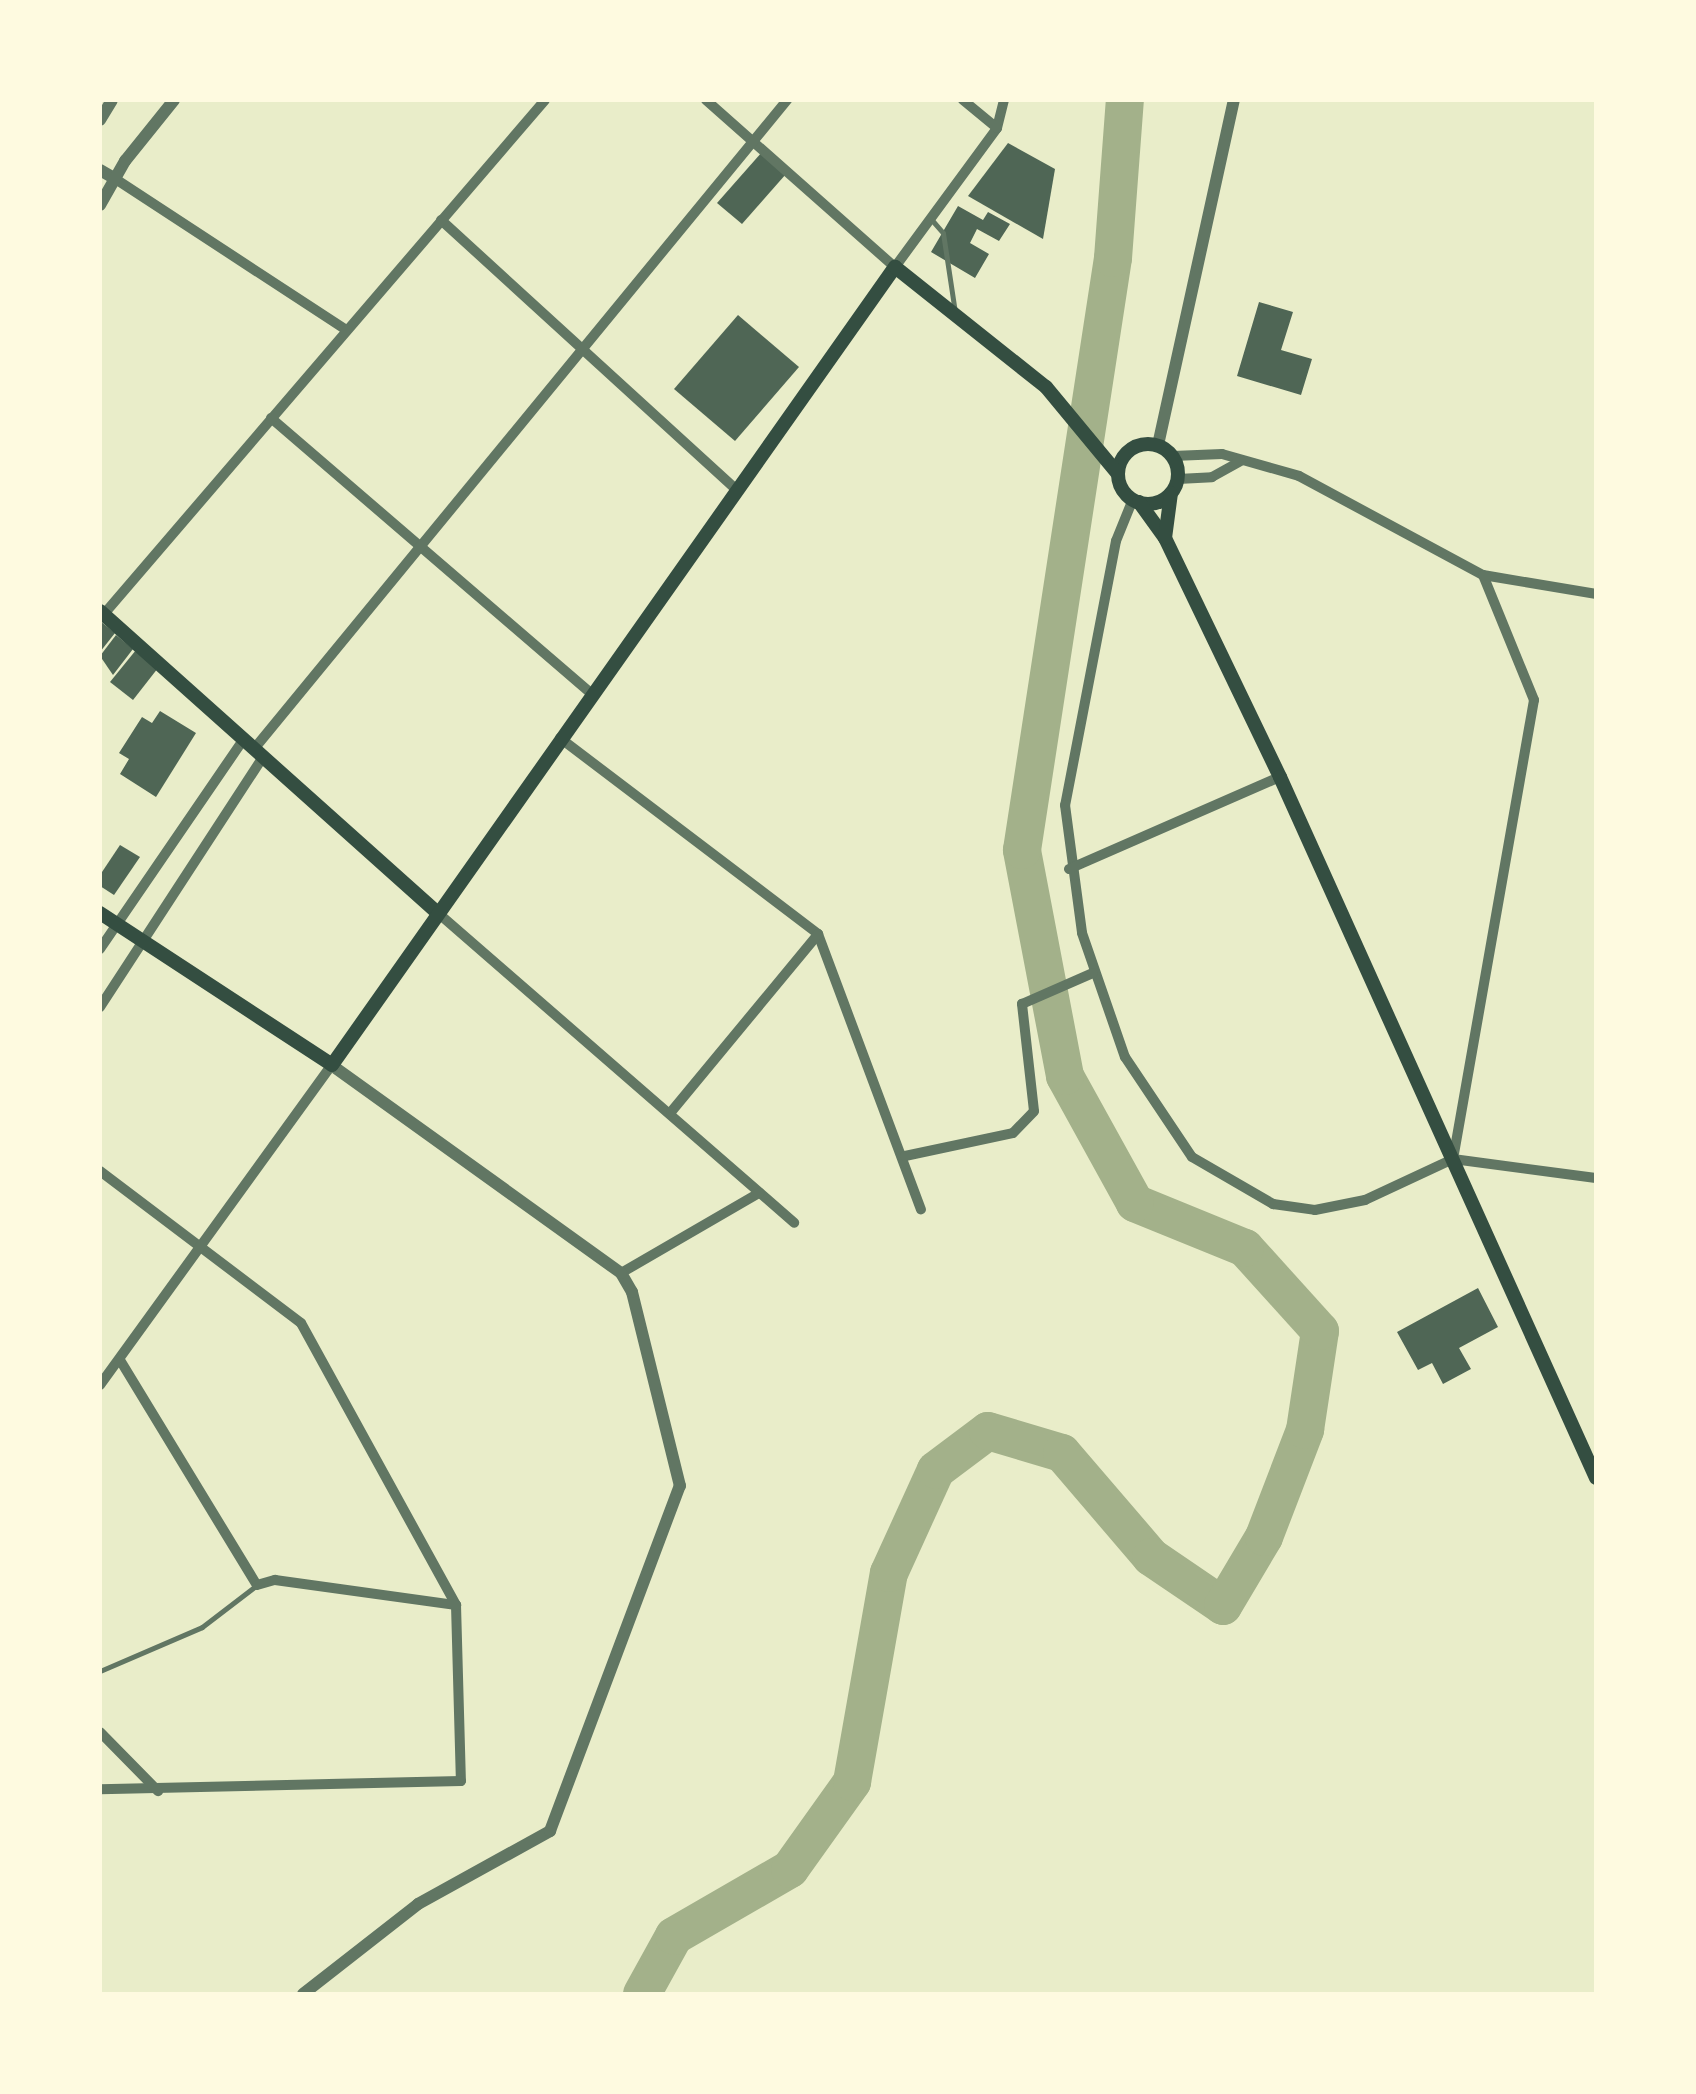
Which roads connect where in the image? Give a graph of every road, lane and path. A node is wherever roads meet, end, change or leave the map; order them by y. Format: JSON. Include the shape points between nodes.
{"nodes":[{"id":1,"x":112,"y":100,"type":"edge"},
{"id":2,"x":174,"y":100,"type":"edge"},
{"id":3,"x":545,"y":100,"type":"edge"},
{"id":4,"x":706,"y":100,"type":"edge"},
{"id":5,"x":787,"y":100,"type":"edge"},
{"id":6,"x":963,"y":100,"type":"edge"},
{"id":7,"x":1004,"y":100,"type":"edge"},
{"id":8,"x":1234,"y":100,"type":"edge"},
{"id":9,"x":100,"y":120,"type":"edge"},
{"id":10,"x":997,"y":128,"type":"junction"},
{"id":11,"x":752,"y":141,"type":"junction"},
{"id":12,"x":100,"y":170,"type":"edge"},
{"id":13,"x":114,"y":178,"type":"junction"},
{"id":14,"x":100,"y":206,"type":"edge"},
{"id":15,"x":931,"y":218,"type":"junction"},
{"id":16,"x":442,"y":220,"type":"junction"},
{"id":17,"x":895,"y":267,"type":"junction"},
{"id":18,"x":955,"y":315,"type":"junction"},
{"id":19,"x":346,"y":330,"type":"junction"},
{"id":20,"x":582,"y":346,"type":"junction"},
{"id":21,"x":271,"y":418,"type":"junction"},
{"id":22,"x":1158,"y":445,"type":"junction"},
{"id":23,"x":1102,"y":447,"type":"junction"},
{"id":24,"x":1132,"y":449,"type":"junction"},
{"id":25,"x":1173,"y":456,"type":"junction"},
{"id":26,"x":1241,"y":461,"type":"junction"},
{"id":27,"x":1118,"y":474,"type":"junction"},
{"id":28,"x":1178,"y":478,"type":"junction"},
{"id":29,"x":736,"y":489,"type":"junction"},
{"id":30,"x":1171,"y":494,"type":"junction"},
{"id":31,"x":1136,"y":501,"type":"junction"},
{"id":32,"x":1165,"y":538,"type":"junction"},
{"id":33,"x":418,"y":546,"type":"junction"},
{"id":34,"x":1483,"y":574,"type":"junction"},
{"id":35,"x":1596,"y":594,"type":"edge"},
{"id":36,"x":102,"y":612,"type":"edge"},
{"id":37,"x":592,"y":694,"type":"junction"},
{"id":38,"x":560,"y":738,"type":"junction"},
{"id":39,"x":253,"y":749,"type":"junction"},
{"id":40,"x":1280,"y":777,"type":"junction"},
{"id":41,"x":1068,"y":869,"type":"junction"},
{"id":42,"x":100,"y":913,"type":"edge"},
{"id":43,"x":438,"y":913,"type":"junction"},
{"id":44,"x":117,"y":924,"type":"junction"},
{"id":45,"x":818,"y":934,"type":"junction"},
{"id":46,"x":145,"y":940,"type":"junction"},
{"id":47,"x":100,"y":949,"type":"edge"},
{"id":48,"x":1093,"y":973,"type":"junction"},
{"id":49,"x":100,"y":1007,"type":"edge"},
{"id":50,"x":332,"y":1065,"type":"junction"},
{"id":51,"x":671,"y":1112,"type":"junction"},
{"id":52,"x":905,"y":1156,"type":"junction"},
{"id":53,"x":1453,"y":1159,"type":"junction"},
{"id":54,"x":100,"y":1171,"type":"edge"},
{"id":55,"x":1596,"y":1178,"type":"edge"},
{"id":56,"x":759,"y":1192,"type":"junction"},
{"id":57,"x":922,"y":1209,"type":"dead end"},
{"id":58,"x":794,"y":1223,"type":"dead end"},
{"id":59,"x":204,"y":1246,"type":"junction"},
{"id":60,"x":622,"y":1273,"type":"junction"},
{"id":61,"x":120,"y":1360,"type":"junction"},
{"id":62,"x":100,"y":1386,"type":"edge"},
{"id":63,"x":1594,"y":1459,"type":"edge"},
{"id":64,"x":1596,"y":1478,"type":"edge"},
{"id":65,"x":257,"y":1585,"type":"junction"},
{"id":66,"x":456,"y":1605,"type":"junction"},
{"id":67,"x":100,"y":1671,"type":"edge"},
{"id":68,"x":100,"y":1732,"type":"edge"},
{"id":69,"x":100,"y":1789,"type":"edge"},
{"id":70,"x":158,"y":1790,"type":"junction"},
{"id":71,"x":304,"y":1994,"type":"edge"}],
"edges":[{"from":1,"to":9,"type":"street"},
{"from":2,"to":13,"type":"street"},
{"from":3,"to":16,"type":"street"},
{"from":4,"to":11,"type":"street"},
{"from":5,"to":11,"type":"street"},
{"from":6,"to":10,"type":"street"},
{"from":7,"to":10,"type":"street"},
{"from":8,"to":22,"type":"street"},
{"from":10,"to":15,"type":"street"},
{"from":11,"to":17,"type":"street"},
{"from":11,"to":20,"type":"street"},
{"from":12,"to":13,"type":"street"},
{"from":13,"to":14,"type":"street"},
{"from":13,"to":19,"type":"street"},
{"from":15,"to":17,"type":"street"},
{"from":15,"to":18,"type":"lane","via":[[947,248]]},
{"from":16,"to":19,"type":"street"},
{"from":16,"to":20,"type":"street"},
{"from":17,"to":18,"type":"main road"},
{"from":17,"to":29,"type":"main road"},
{"from":18,"to":23,"type":"main road","via":[[1046,388]]},
{"from":19,"to":21,"type":"street"},
{"from":20,"to":29,"type":"street"},
{"from":20,"to":33,"type":"street"},
{"from":21,"to":33,"type":"street"},
{"from":21,"to":36,"type":"street"},
{"from":22,"to":24,"type":"main road"},
{"from":22,"to":25,"type":"main road"},
{"from":23,"to":24,"type":"main road"},
{"from":23,"to":27,"type":"main road"},
{"from":24,"to":27,"type":"main road"},
{"from":25,"to":26,"type":"street","via":[[1212,453]]},
{"from":25,"to":28,"type":"main road"},
{"from":26,"to":28,"type":"street","via":[[1212,477]]},
{"from":26,"to":34,"type":"street","via":[[1298,476]]},
{"from":27,"to":31,"type":"main road"},
{"from":28,"to":30,"type":"main road"},
{"from":29,"to":37,"type":"main road"},
{"from":30,"to":31,"type":"main road"},
{"from":30,"to":32,"type":"main road"},
{"from":31,"to":32,"type":"main road"},
{"from":31,"to":41,"type":"street","via":[[1116,541],[1064,805]]},
{"from":32,"to":40,"type":"main road"},
{"from":33,"to":37,"type":"street"},
{"from":33,"to":39,"type":"street"},
{"from":34,"to":35,"type":"street"},
{"from":34,"to":53,"type":"street","via":[[1534,700]]},
{"from":36,"to":39,"type":"main road"},
{"from":37,"to":38,"type":"main road"},
{"from":38,"to":43,"type":"main road"},
{"from":38,"to":45,"type":"street"},
{"from":39,"to":43,"type":"main road"},
{"from":39,"to":44,"type":"street"},
{"from":39,"to":46,"type":"street"},
{"from":40,"to":41,"type":"street"},
{"from":40,"to":53,"type":"main road"},
{"from":41,"to":48,"type":"street"},
{"from":42,"to":44,"type":"main road"},
{"from":43,"to":50,"type":"main road"},
{"from":43,"to":51,"type":"street"},
{"from":44,"to":46,"type":"main road"},
{"from":44,"to":47,"type":"street"},
{"from":45,"to":51,"type":"street"},
{"from":45,"to":52,"type":"street"},
{"from":46,"to":49,"type":"street"},
{"from":46,"to":50,"type":"main road"},
{"from":48,"to":52,"type":"street","via":[[1022,1004],[1034,1111],[1013,1133]]},
{"from":48,"to":53,"type":"street","via":[[1124,1057],[1169,1131],[1232,1185],[1274,1204],[1315,1210],[1365,1200]]},
{"from":50,"to":59,"type":"street"},
{"from":50,"to":60,"type":"street"},
{"from":51,"to":56,"type":"street"},
{"from":52,"to":57,"type":"street"},
{"from":53,"to":55,"type":"street"},
{"from":53,"to":63,"type":"main road"},
{"from":54,"to":59,"type":"street"},
{"from":56,"to":58,"type":"street"},
{"from":56,"to":60,"type":"street"},
{"from":59,"to":61,"type":"street"},
{"from":59,"to":66,"type":"street","via":[[301,1323]]},
{"from":60,"to":71,"type":"street","via":[[680,1486],[550,1830],[418,1904]]},
{"from":61,"to":62,"type":"street"},
{"from":61,"to":65,"type":"street"},
{"from":63,"to":64,"type":"main road"},
{"from":65,"to":66,"type":"street","via":[[275,1580]]},
{"from":65,"to":67,"type":"lane","via":[[202,1627]]},
{"from":66,"to":70,"type":"street","via":[[460,1781]]},
{"from":68,"to":70,"type":"street"},
{"from":69,"to":70,"type":"street"}]}
